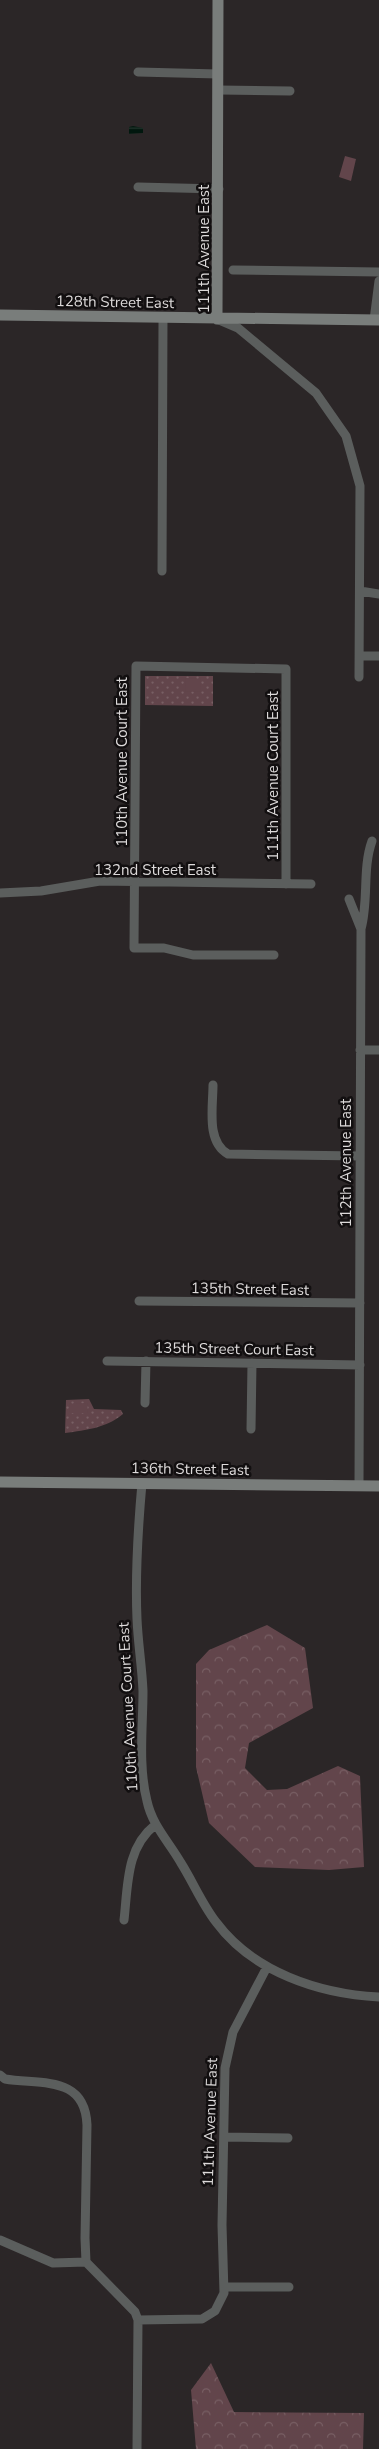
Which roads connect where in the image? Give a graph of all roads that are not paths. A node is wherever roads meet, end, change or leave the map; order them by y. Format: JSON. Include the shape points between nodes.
{"nodes":[{"id":1,"x":218,"y":0,"type":"edge"},
{"id":2,"x":138,"y":72,"type":"dead end"},
{"id":3,"x":218,"y":74,"type":"junction"},
{"id":4,"x":219,"y":90,"type":"junction"},
{"id":5,"x":290,"y":91,"type":"dead end"},
{"id":6,"x":138,"y":187,"type":"dead end"},
{"id":7,"x":219,"y":189,"type":"junction"},
{"id":8,"x":233,"y":270,"type":"dead end"},
{"id":9,"x":379,"y":272,"type":"edge"},
{"id":10,"x":379,"y":280,"type":"edge"},
{"id":11,"x":0,"y":315,"type":"edge"},
{"id":12,"x":163,"y":318,"type":"junction"},
{"id":13,"x":217,"y":319,"type":"junction"},
{"id":14,"x":376,"y":320,"type":"edge"},
{"id":15,"x":162,"y":571,"type":"dead end"},
{"id":16,"x":360,"y":591,"type":"junction"},
{"id":17,"x":379,"y":594,"type":"edge"},
{"id":18,"x":360,"y":656,"type":"junction"},
{"id":19,"x":379,"y":656,"type":"edge"},
{"id":20,"x":136,"y":666,"type":"joint"},
{"id":21,"x":360,"y":677,"type":"dead end"},
{"id":22,"x":372,"y":841,"type":"dead end"},
{"id":23,"x":135,"y":881,"type":"junction"},
{"id":24,"x":286,"y":884,"type":"junction"},
{"id":25,"x":311,"y":884,"type":"dead end"},
{"id":26,"x":0,"y":893,"type":"edge"},
{"id":27,"x":349,"y":899,"type":"dead end"},
{"id":28,"x":361,"y":929,"type":"junction"},
{"id":29,"x":274,"y":955,"type":"dead end"},
{"id":30,"x":360,"y":1050,"type":"junction"},
{"id":31,"x":379,"y":1050,"type":"edge"},
{"id":32,"x":214,"y":1085,"type":"dead end"},
{"id":33,"x":360,"y":1156,"type":"junction"},
{"id":34,"x":139,"y":1301,"type":"dead end"},
{"id":35,"x":360,"y":1304,"type":"junction"},
{"id":36,"x":107,"y":1361,"type":"dead end"},
{"id":37,"x":146,"y":1362,"type":"junction"},
{"id":38,"x":252,"y":1363,"type":"junction"},
{"id":39,"x":360,"y":1365,"type":"junction"},
{"id":40,"x":145,"y":1403,"type":"dead end"},
{"id":41,"x":251,"y":1429,"type":"dead end"},
{"id":42,"x":0,"y":1482,"type":"edge"},
{"id":43,"x":142,"y":1483,"type":"junction"},
{"id":44,"x":359,"y":1486,"type":"junction"},
{"id":45,"x":379,"y":1486,"type":"edge"},
{"id":46,"x":155,"y":1825,"type":"junction"},
{"id":47,"x":124,"y":1920,"type":"dead end"},
{"id":48,"x":267,"y":1967,"type":"junction"},
{"id":49,"x":379,"y":1997,"type":"edge"},
{"id":50,"x":0,"y":2075,"type":"edge"},
{"id":51,"x":224,"y":2137,"type":"junction"},
{"id":52,"x":288,"y":2138,"type":"dead end"},
{"id":53,"x":0,"y":2240,"type":"edge"},
{"id":54,"x":86,"y":2262,"type":"junction"},
{"id":55,"x":224,"y":2287,"type":"junction"},
{"id":56,"x":289,"y":2287,"type":"dead end"},
{"id":57,"x":138,"y":2320,"type":"junction"},
{"id":58,"x":137,"y":2449,"type":"edge"}],
"edges":[{"from":1,"to":3,"type":"street","name":"111th Avenue East"},
{"from":2,"to":3,"type":"street"},
{"from":3,"to":4,"type":"street","name":"111th Avenue East"},
{"from":4,"to":5,"type":"street"},
{"from":4,"to":7,"type":"street","name":"111th Avenue East"},
{"from":6,"to":7,"type":"street"},
{"from":7,"to":13,"type":"street","name":"111th Avenue East"},
{"from":8,"to":9,"type":"street"},
{"from":10,"to":14,"type":"street"},
{"from":11,"to":12,"type":"street","name":"128th Street East"},
{"from":12,"to":13,"type":"street","name":"128th Street East"},
{"from":12,"to":15,"type":"street"},
{"from":13,"to":14,"type":"street","name":"128th Street East"},
{"from":13,"to":16,"type":"street","name":"111th Avenue East","via":[[238,328],[316,393],[346,436],[360,486]]},
{"from":16,"to":17,"type":"street"},
{"from":16,"to":18,"type":"street","name":"111th Avenue East"},
{"from":18,"to":19,"type":"street"},
{"from":18,"to":21,"type":"street","name":"111th Avenue East"},
{"from":20,"to":23,"type":"street","name":"110th Avenue Court East"},
{"from":20,"to":24,"type":"street","name":"111th Avenue Court East","via":[[286,669]]},
{"from":22,"to":28,"type":"street","name":"112th Avenue East"},
{"from":23,"to":24,"type":"street","name":"132nd Street East"},
{"from":23,"to":26,"type":"street","name":"132nd Street East","via":[[100,881],[40,891]]},
{"from":23,"to":29,"type":"street","name":"110th Avenue Court East","via":[[134,948],[164,948],[193,955]]},
{"from":24,"to":25,"type":"street","name":"132nd Street East"},
{"from":27,"to":28,"type":"street"},
{"from":28,"to":30,"type":"street","name":"112th Avenue East"},
{"from":30,"to":31,"type":"street"},
{"from":30,"to":33,"type":"street","name":"112th Avenue East"},
{"from":32,"to":33,"type":"street","via":[[214,1134],[218,1146],[228,1154]]},
{"from":33,"to":35,"type":"street","name":"112th Avenue East"},
{"from":34,"to":35,"type":"street","name":"135th Street East"},
{"from":35,"to":39,"type":"street","name":"112th Avenue East"},
{"from":36,"to":37,"type":"street","name":"135th Street Court East"},
{"from":37,"to":38,"type":"street","name":"135th Street Court East"},
{"from":37,"to":40,"type":"street"},
{"from":38,"to":39,"type":"street","name":"135th Street Court East"},
{"from":38,"to":41,"type":"street"},
{"from":39,"to":44,"type":"street","name":"112th Avenue East"},
{"from":42,"to":43,"type":"street","name":"136th Street East"},
{"from":43,"to":44,"type":"street","name":"136th Street East"},
{"from":43,"to":46,"type":"street","name":"110th Avenue Court East","via":[[137,1621],[144,1788]]},
{"from":44,"to":45,"type":"street","name":"136th Street East"},
{"from":46,"to":47,"type":"street","via":[[141,1837],[135,1851]]},
{"from":46,"to":48,"type":"street","name":"110th Avenue Court East","via":[[216,1922],[247,1954]]},
{"from":48,"to":49,"type":"street","name":"110th Avenue Court East","via":[[311,1985],[350,1995]]},
{"from":48,"to":51,"type":"street","name":"111th Avenue East","via":[[227,2049]]},
{"from":50,"to":54,"type":"street","via":[[6,2079],[56,2084],[78,2096],[86,2114]]},
{"from":51,"to":52,"type":"street"},
{"from":51,"to":55,"type":"street","name":"111th Avenue East"},
{"from":53,"to":54,"type":"street","via":[[53,2263]]},
{"from":54,"to":57,"type":"street","via":[[135,2312]]},
{"from":55,"to":56,"type":"street"},
{"from":55,"to":57,"type":"street","via":[[217,2308],[206,2318]]},
{"from":57,"to":58,"type":"street"}]}
